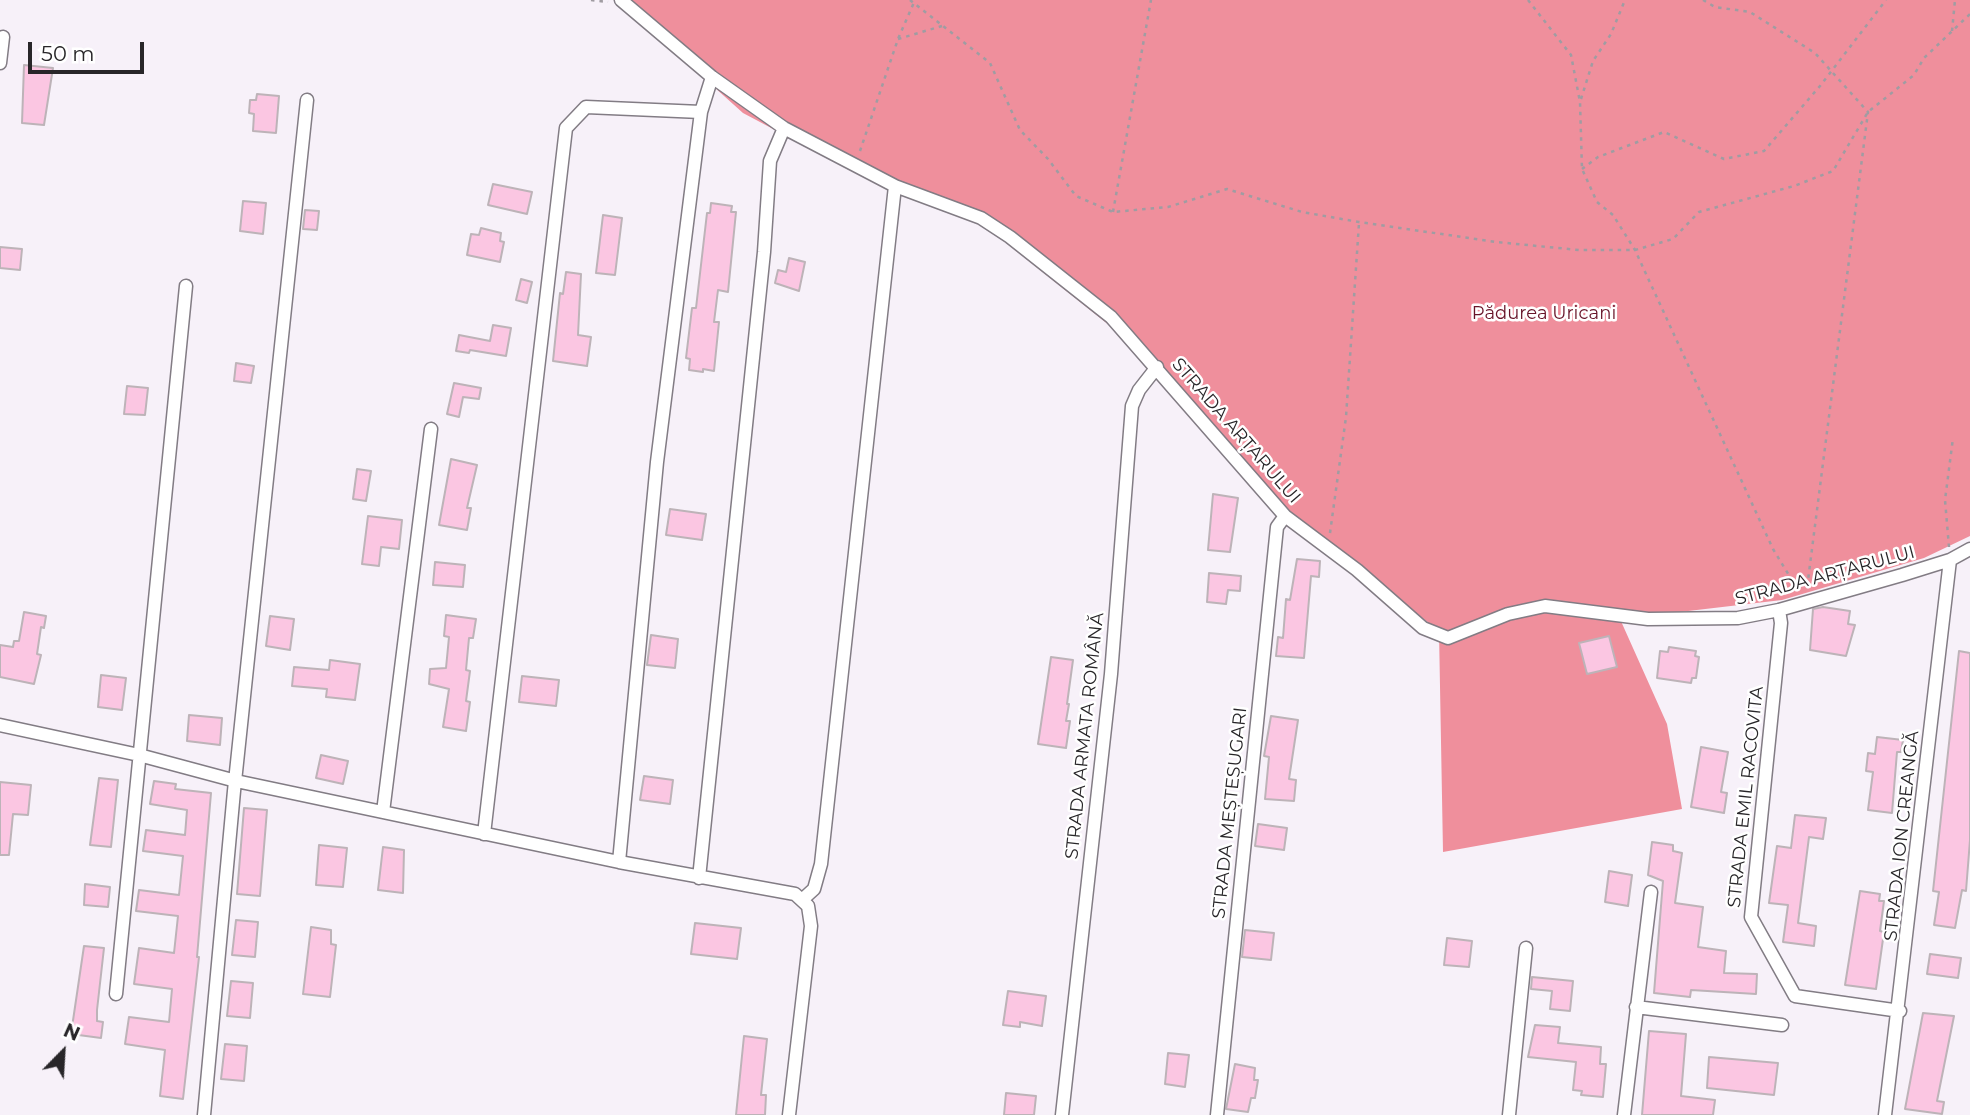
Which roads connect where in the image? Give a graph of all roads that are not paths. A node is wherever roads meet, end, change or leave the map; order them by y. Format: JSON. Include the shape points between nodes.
{"nodes":[{"id":1,"x":621,"y":0,"type":"edge"},
{"id":2,"x":3,"y":37,"type":"dead end"},
{"id":3,"x":0,"y":63,"type":"edge"},
{"id":4,"x":712,"y":77,"type":"junction"},
{"id":5,"x":307,"y":100,"type":"dead end"},
{"id":6,"x":701,"y":112,"type":"junction"},
{"id":7,"x":784,"y":128,"type":"junction"},
{"id":8,"x":895,"y":186,"type":"junction"},
{"id":9,"x":186,"y":286,"type":"dead end"},
{"id":10,"x":1157,"y":367,"type":"junction"},
{"id":11,"x":431,"y":429,"type":"dead end"},
{"id":12,"x":1285,"y":516,"type":"junction"},
{"id":13,"x":1970,"y":549,"type":"edge"},
{"id":14,"x":1950,"y":560,"type":"junction"},
{"id":15,"x":1779,"y":610,"type":"junction"},
{"id":16,"x":0,"y":725,"type":"edge"},
{"id":17,"x":139,"y":755,"type":"junction"},
{"id":18,"x":236,"y":781,"type":"junction"},
{"id":19,"x":383,"y":812,"type":"junction"},
{"id":20,"x":484,"y":834,"type":"junction"},
{"id":21,"x":619,"y":862,"type":"junction"},
{"id":22,"x":699,"y":878,"type":"junction"},
{"id":23,"x":1651,"y":892,"type":"dead end"},
{"id":24,"x":803,"y":899,"type":"junction"},
{"id":25,"x":1526,"y":948,"type":"dead end"},
{"id":26,"x":116,"y":994,"type":"dead end"},
{"id":27,"x":1636,"y":1007,"type":"junction"},
{"id":28,"x":1899,"y":1011,"type":"junction"},
{"id":29,"x":1782,"y":1025,"type":"dead end"},
{"id":30,"x":204,"y":1115,"type":"edge"},
{"id":31,"x":789,"y":1115,"type":"edge"},
{"id":32,"x":1062,"y":1115,"type":"edge"},
{"id":33,"x":1217,"y":1115,"type":"edge"},
{"id":34,"x":1509,"y":1115,"type":"edge"},
{"id":35,"x":1624,"y":1115,"type":"edge"},
{"id":36,"x":1885,"y":1115,"type":"edge"}],
"edges":[{"from":1,"to":4,"type":"street","name":"STRADA ARȚARULUI"},
{"from":2,"to":3,"type":"street"},
{"from":4,"to":6,"type":"street"},
{"from":4,"to":7,"type":"street","name":"STRADA ARȚARULUI"},
{"from":5,"to":18,"type":"street"},
{"from":6,"to":20,"type":"street","via":[[586,107],[566,128]]},
{"from":6,"to":21,"type":"street","via":[[657,463]]},
{"from":7,"to":8,"type":"street","name":"STRADA ARȚARULUI"},
{"from":7,"to":22,"type":"street","via":[[770,161]]},
{"from":8,"to":10,"type":"street","name":"STRADA ARȚARULUI","via":[[997,228],[1111,317]]},
{"from":8,"to":24,"type":"street","via":[[821,864],[814,889]]},
{"from":9,"to":17,"type":"street"},
{"from":10,"to":12,"type":"street","name":"STRADA ARȚARULUI"},
{"from":10,"to":32,"type":"street","name":"STRADA ARMATA ROMÂNĂ","via":[[1132,406],[1111,674]]},
{"from":11,"to":19,"type":"street"},
{"from":12,"to":15,"type":"street","name":"STRADA ARȚARULUI","via":[[1413,620],[1442,638],[1545,606],[1648,620],[1738,618]]},
{"from":12,"to":33,"type":"street","name":"STRADA MEȘTEȘUGARI","via":[[1276,540]]},
{"from":13,"to":14,"type":"street","name":"STRADA ARȚARULUI"},
{"from":14,"to":15,"type":"street","name":"STRADA ARȚARULUI"},
{"from":14,"to":28,"type":"street","name":"STRADA ION CREANGĂ"},
{"from":15,"to":28,"type":"street","name":"STRADA EMIL RACOVITA","via":[[1751,917],[1795,996]]},
{"from":16,"to":17,"type":"street"},
{"from":17,"to":18,"type":"street"},
{"from":17,"to":26,"type":"street"},
{"from":18,"to":19,"type":"street"},
{"from":18,"to":30,"type":"street"},
{"from":19,"to":20,"type":"street"},
{"from":20,"to":21,"type":"street"},
{"from":21,"to":22,"type":"street"},
{"from":22,"to":24,"type":"street","via":[[787,892]]},
{"from":23,"to":27,"type":"street"},
{"from":24,"to":31,"type":"street","via":[[811,926]]},
{"from":25,"to":34,"type":"street"},
{"from":27,"to":29,"type":"street"},
{"from":27,"to":35,"type":"street"},
{"from":28,"to":36,"type":"street","name":"STRADA ION CREANGĂ"}]}
